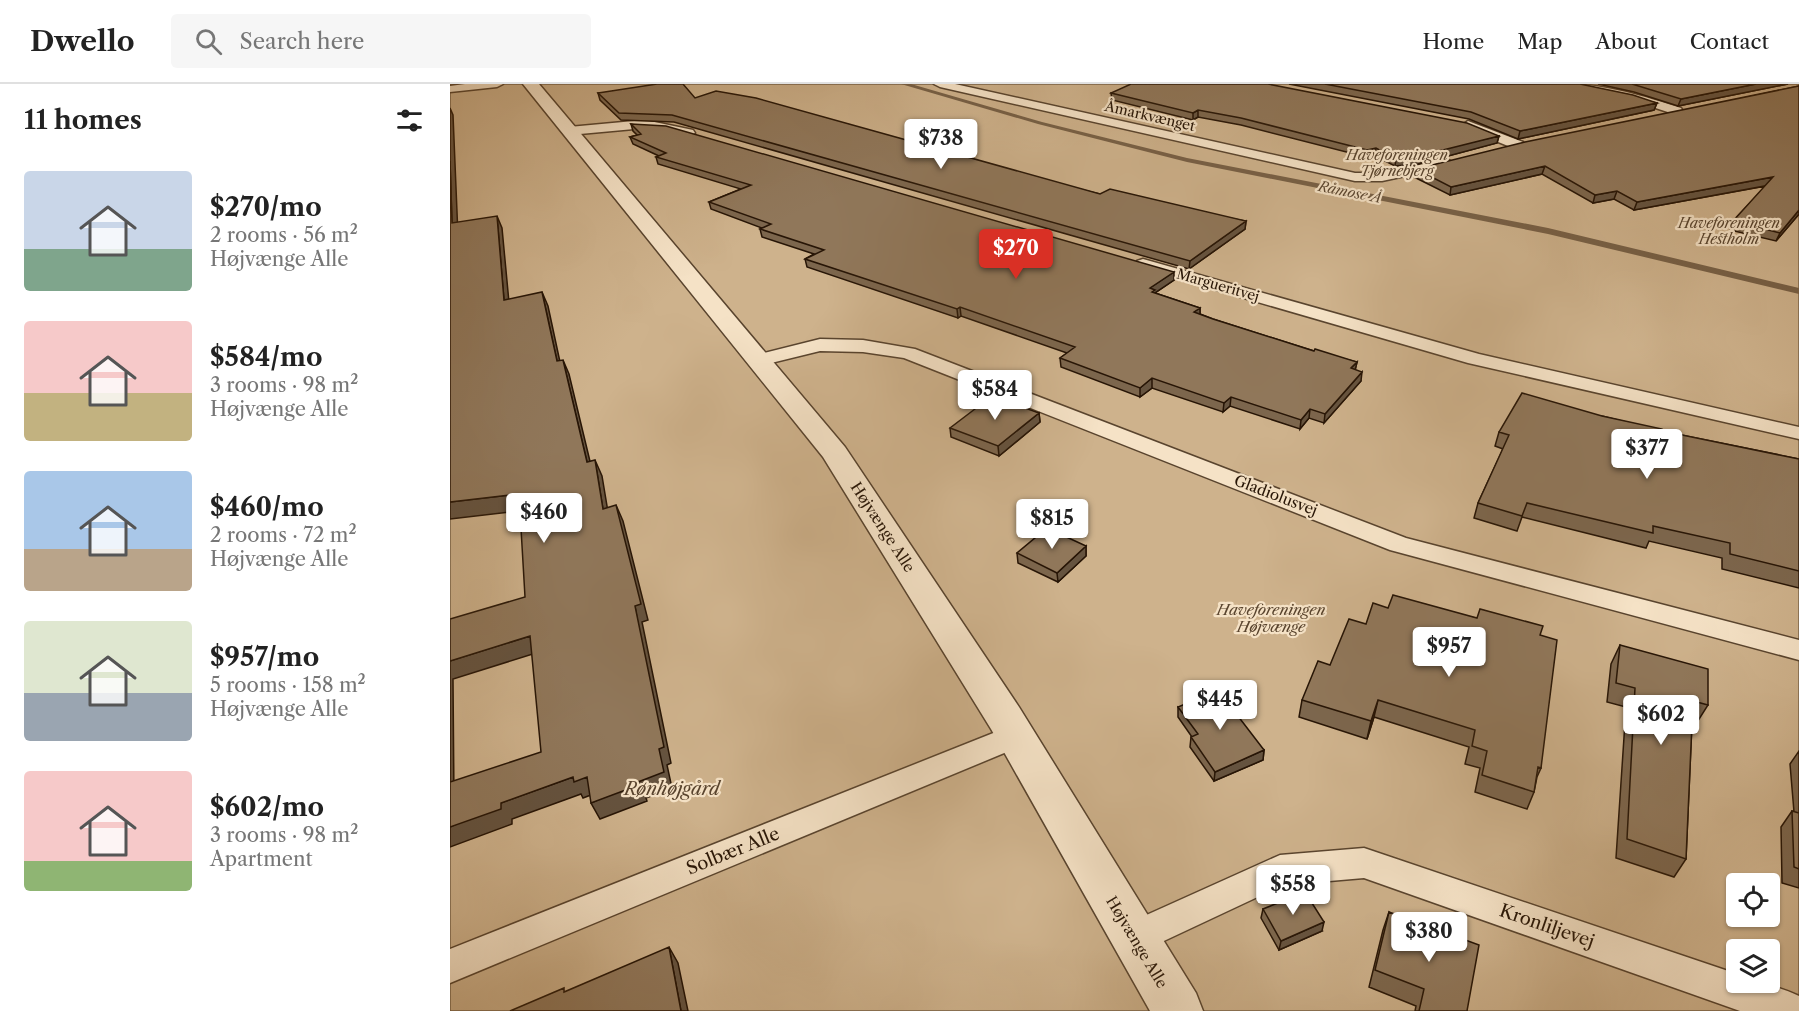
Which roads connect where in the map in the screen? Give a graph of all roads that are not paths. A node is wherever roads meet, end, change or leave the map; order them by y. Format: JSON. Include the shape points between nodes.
{"nodes":[{"id":1,"x":497,"y":84,"type":"edge"},
{"id":2,"x":531,"y":84,"type":"edge"},
{"id":3,"x":940,"y":84,"type":"edge"},
{"id":4,"x":1571,"y":84,"type":"edge"},
{"id":5,"x":450,"y":89,"type":"edge"},
{"id":6,"x":1656,"y":116,"type":"edge"},
{"id":7,"x":1458,"y":123,"type":"edge"},
{"id":8,"x":569,"y":131,"type":"junction"},
{"id":9,"x":704,"y":137,"type":"edge"},
{"id":10,"x":1496,"y":150,"type":"edge"},
{"id":11,"x":1463,"y":159,"type":"edge"},
{"id":12,"x":1130,"y":260,"type":"edge"},
{"id":13,"x":759,"y":360,"type":"junction"},
{"id":14,"x":1799,"y":433,"type":"edge"},
{"id":15,"x":1799,"y":650,"type":"edge"},
{"id":16,"x":1016,"y":736,"type":"junction"},
{"id":17,"x":1134,"y":938,"type":"junction"},
{"id":18,"x":450,"y":966,"type":"edge"},
{"id":19,"x":1178,"y":1011,"type":"edge"},
{"id":20,"x":1792,"y":1011,"type":"edge"}],
"edges":[{"from":1,"to":5,"type":"lane"},
{"from":2,"to":8,"type":"street","name":"Højvænge Alle"},
{"from":3,"to":11,"type":"lane","name":"Åmarkvænget","via":[[1355,177],[1409,173]]},
{"from":4,"to":6,"type":"lane","via":[[1683,110]]},
{"from":7,"to":10,"type":"lane","via":[[1523,144]]},
{"from":8,"to":9,"type":"lane","via":[[645,124]]},
{"from":8,"to":13,"type":"street","name":"Højvænge Alle"},
{"from":12,"to":14,"type":"lane","name":"Margueritvej","via":[[1475,359]]},
{"from":13,"to":15,"type":"lane","name":"Gladiolusvej","via":[[820,345],[908,353],[1398,544]]},
{"from":13,"to":16,"type":"street","name":"Højvænge Alle","via":[[835,453]]},
{"from":16,"to":17,"type":"street","name":"Højvænge Alle"},
{"from":16,"to":18,"type":"lane","name":"Solbær Alle"},
{"from":17,"to":19,"type":"street","name":"Højvænge Alle"},
{"from":17,"to":20,"type":"lane","name":"Kronliljevej","via":[[1280,870],[1364,863]]}]}
